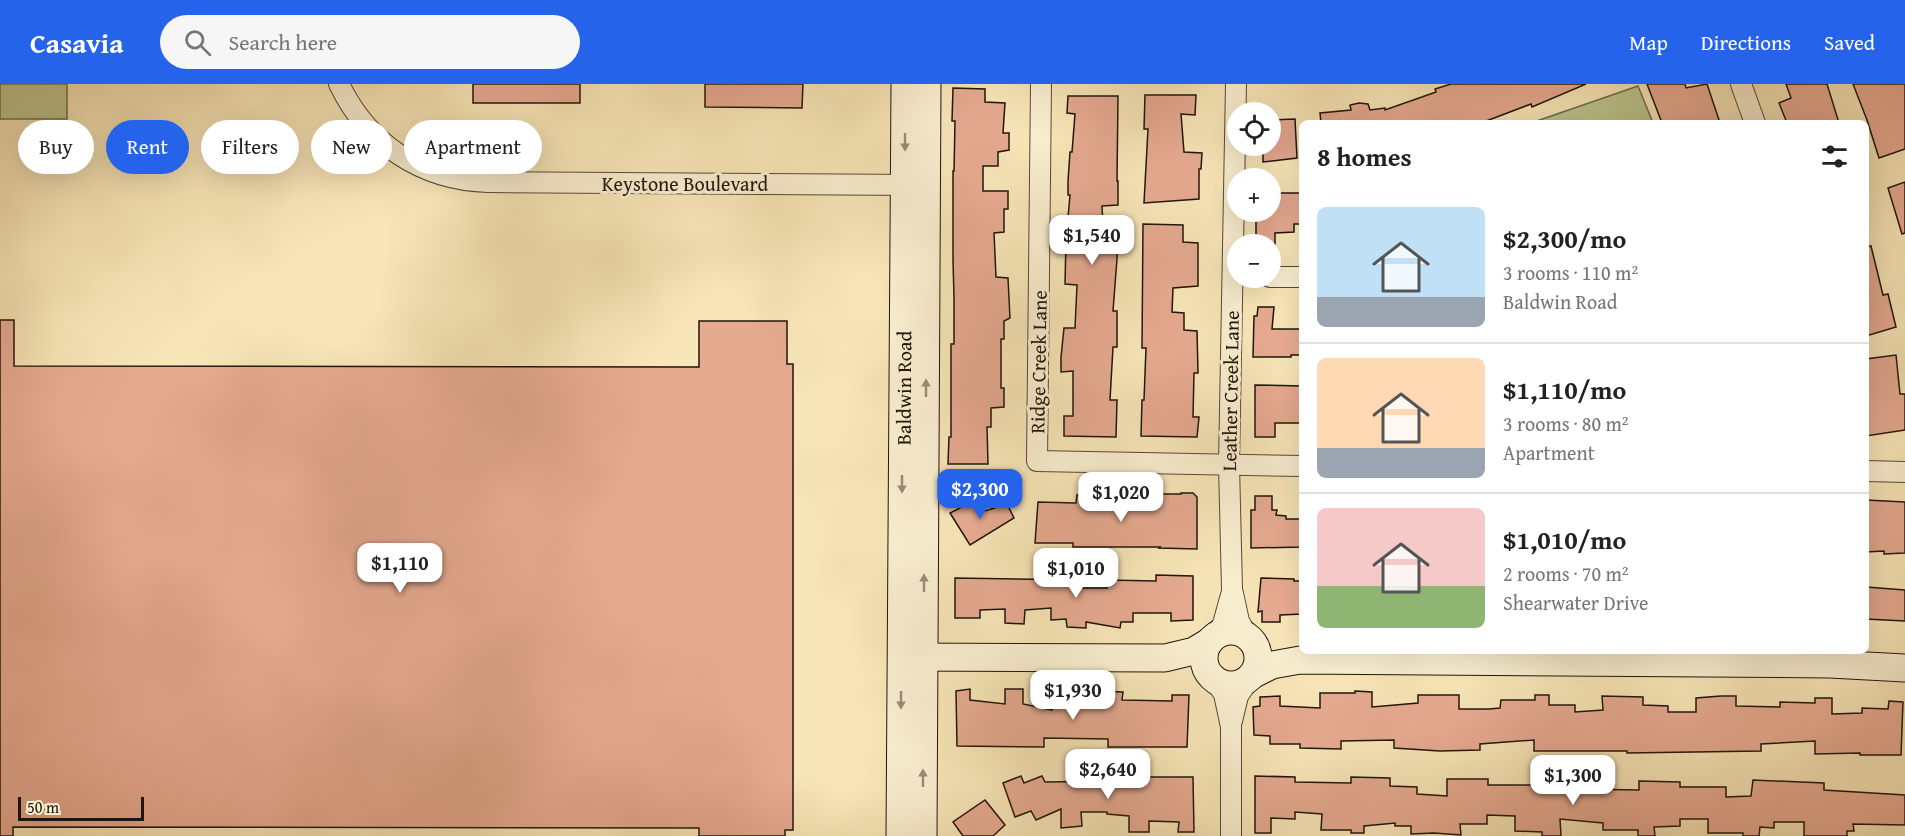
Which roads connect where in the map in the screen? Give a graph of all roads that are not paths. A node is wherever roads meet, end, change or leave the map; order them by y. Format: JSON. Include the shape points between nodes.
{"nodes":[{"id":1,"x":339,"y":84,"type":"edge"},
{"id":2,"x":905,"y":84,"type":"edge"},
{"id":3,"x":927,"y":84,"type":"edge"},
{"id":4,"x":1041,"y":84,"type":"edge"},
{"id":5,"x":1236,"y":84,"type":"edge"},
{"id":6,"x":1741,"y":84,"type":"edge"},
{"id":7,"x":1754,"y":120,"type":"edge"},
{"id":8,"x":916,"y":185,"type":"junction"},
{"id":9,"x":1234,"y":234,"type":"edge"},
{"id":10,"x":1281,"y":277,"type":"edge"},
{"id":11,"x":1299,"y":277,"type":"edge"},
{"id":12,"x":1234,"y":288,"type":"edge"},
{"id":13,"x":1229,"y":465,"type":"junction"},
{"id":14,"x":1299,"y":466,"type":"edge"},
{"id":15,"x":1869,"y":471,"type":"edge"},
{"id":16,"x":1905,"y":472,"type":"edge"},
{"id":17,"x":1232,"y":589,"type":"junction"},
{"id":18,"x":1212,"y":639,"type":"junction"},
{"id":19,"x":1250,"y":639,"type":"junction"},
{"id":20,"x":912,"y":657,"type":"junction"},
{"id":21,"x":1166,"y":658,"type":"junction"},
{"id":22,"x":1300,"y":660,"type":"junction"},
{"id":23,"x":1905,"y":668,"type":"edge"},
{"id":24,"x":1251,"y":677,"type":"junction"},
{"id":25,"x":1212,"y":678,"type":"junction"},
{"id":26,"x":1231,"y":727,"type":"junction"},
{"id":27,"x":900,"y":836,"type":"edge"},
{"id":28,"x":923,"y":836,"type":"edge"},
{"id":29,"x":1231,"y":836,"type":"edge"}],
"edges":[{"from":1,"to":8,"type":"street","name":"Keystone Boulevard","via":[[353,109],[389,148],[419,167],[452,178],[488,182]]},
{"from":2,"to":8,"type":"street","name":"Baldwin Road","one_way":true},
{"from":3,"to":8,"type":"street","name":"Baldwin Road"},
{"from":4,"to":13,"type":"street","name":"Ridge Creek Lane","via":[[1037,460]]},
{"from":5,"to":9,"type":"street","name":"Leather Creek Lane"},
{"from":6,"to":7,"type":"street"},
{"from":8,"to":20,"type":"street","name":"Baldwin Road"},
{"from":10,"to":11,"type":"street"},
{"from":12,"to":13,"type":"street","name":"Leather Creek Lane"},
{"from":13,"to":14,"type":"street"},
{"from":13,"to":17,"type":"street","name":"Leather Creek Lane"},
{"from":15,"to":16,"type":"street"},
{"from":17,"to":18,"type":"street","name":"Leather Creek Lane","via":[[1225,619]]},
{"from":17,"to":19,"type":"street","name":"Leather Creek Lane","via":[[1239,621]]},
{"from":18,"to":19,"type":"street","via":[[1231,631]]},
{"from":18,"to":21,"type":"street","via":[[1194,651]]},
{"from":18,"to":25,"type":"street","via":[[1204,659]]},
{"from":19,"to":22,"type":"street","via":[[1272,652]]},
{"from":19,"to":24,"type":"street","via":[[1259,658]]},
{"from":20,"to":21,"type":"street"},
{"from":20,"to":27,"type":"street","name":"Baldwin Road","one_way":true},
{"from":28,"to":20,"type":"street","name":"Baldwin Road","one_way":true},
{"from":21,"to":25,"type":"street","via":[[1195,665]]},
{"from":22,"to":23,"type":"street"},
{"from":22,"to":24,"type":"street","via":[[1272,665]]},
{"from":24,"to":25,"type":"street","via":[[1232,686]]},
{"from":24,"to":26,"type":"street","via":[[1238,696]]},
{"from":25,"to":26,"type":"street","via":[[1224,694]]},
{"from":26,"to":29,"type":"street"}]}
